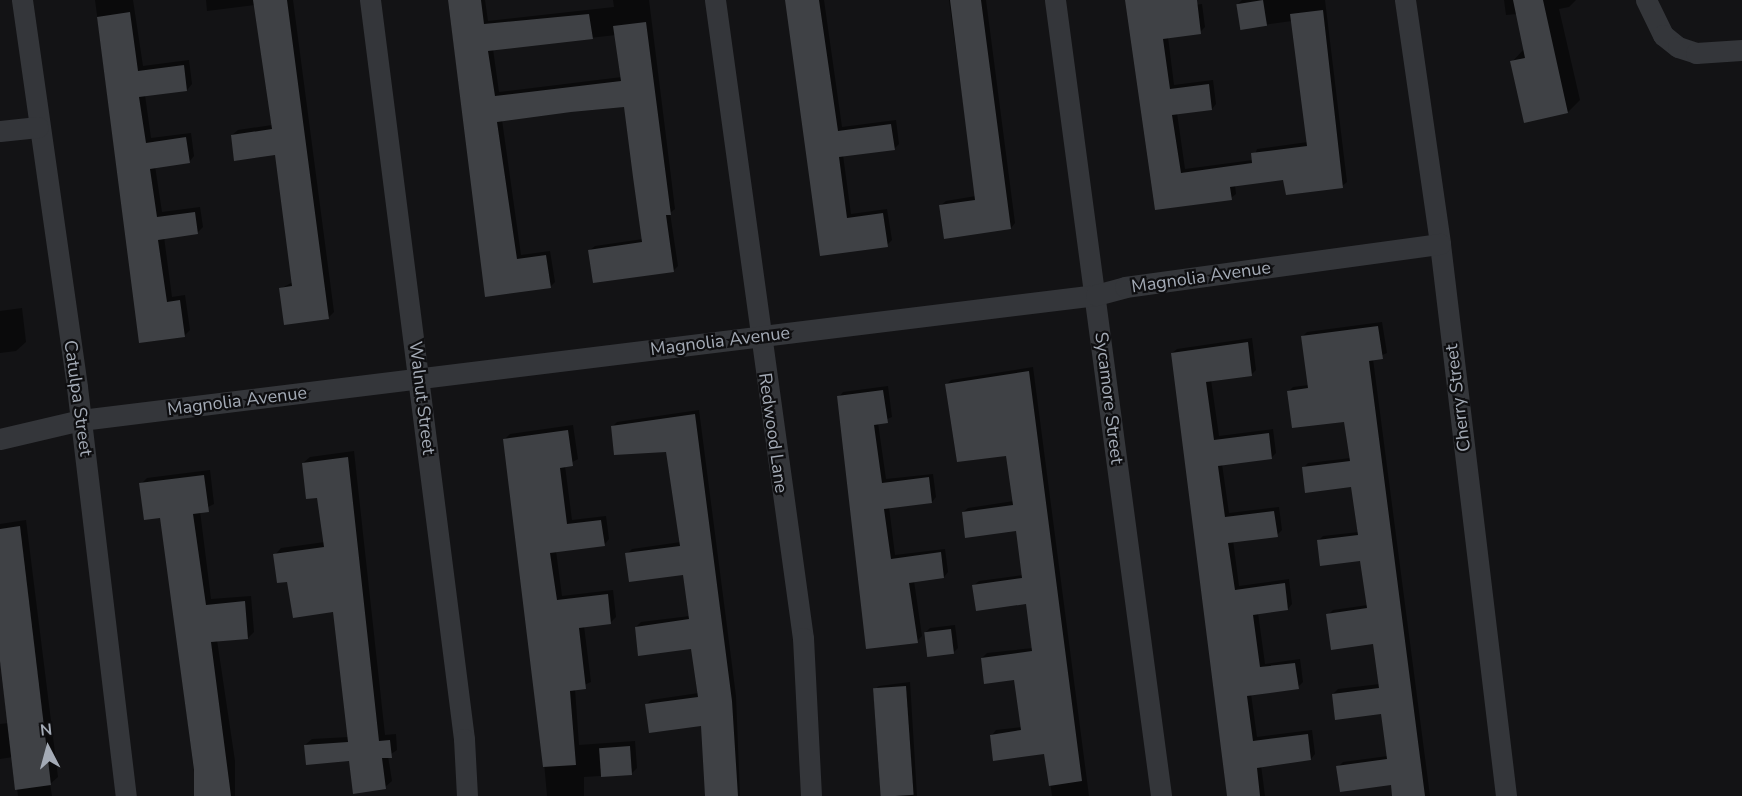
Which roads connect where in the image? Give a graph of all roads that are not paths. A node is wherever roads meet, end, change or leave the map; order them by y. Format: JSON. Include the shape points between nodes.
{"nodes":[{"id":1,"x":22,"y":0,"type":"edge"},
{"id":2,"x":370,"y":0,"type":"edge"},
{"id":3,"x":715,"y":0,"type":"edge"},
{"id":4,"x":1055,"y":0,"type":"edge"},
{"id":5,"x":1405,"y":0,"type":"edge"},
{"id":6,"x":1646,"y":0,"type":"edge"},
{"id":7,"x":1742,"y":50,"type":"edge"},
{"id":8,"x":38,"y":127,"type":"junction"},
{"id":9,"x":0,"y":131,"type":"edge"},
{"id":10,"x":1440,"y":244,"type":"junction"},
{"id":11,"x":1096,"y":296,"type":"junction"},
{"id":12,"x":759,"y":336,"type":"junction"},
{"id":13,"x":419,"y":377,"type":"junction"},
{"id":14,"x":81,"y":420,"type":"junction"},
{"id":15,"x":0,"y":439,"type":"edge"},
{"id":16,"x":126,"y":796,"type":"edge"},
{"id":17,"x":467,"y":796,"type":"edge"},
{"id":18,"x":811,"y":796,"type":"edge"},
{"id":19,"x":1161,"y":796,"type":"edge"},
{"id":20,"x":1506,"y":796,"type":"edge"}],
"edges":[{"from":1,"to":8,"type":"street","name":"Catulpa Street"},
{"from":2,"to":13,"type":"street","name":"Walnut Street"},
{"from":3,"to":12,"type":"street","name":"Redwood Lane"},
{"from":4,"to":11,"type":"street","name":"Sycamore Street"},
{"from":5,"to":10,"type":"street","name":"Cherry Street"},
{"from":6,"to":7,"type":"street","via":[[1663,35],[1678,47],[1696,53]]},
{"from":8,"to":9,"type":"street"},
{"from":8,"to":14,"type":"street","name":"Catulpa Street"},
{"from":10,"to":11,"type":"street","name":"Magnolia Avenue","via":[[1125,287]]},
{"from":10,"to":20,"type":"street","name":"Cherry Street"},
{"from":11,"to":12,"type":"street","name":"Magnolia Avenue"},
{"from":11,"to":19,"type":"street","name":"Sycamore Street"},
{"from":12,"to":13,"type":"street","name":"Magnolia Avenue"},
{"from":12,"to":18,"type":"street","name":"Redwood Lane","via":[[803,638]]},
{"from":13,"to":14,"type":"street","name":"Magnolia Avenue"},
{"from":13,"to":17,"type":"street","name":"Walnut Street","via":[[464,739]]},
{"from":14,"to":15,"type":"street","name":"Magnolia Avenue"},
{"from":14,"to":16,"type":"street","name":"Catulpa Street"}]}
